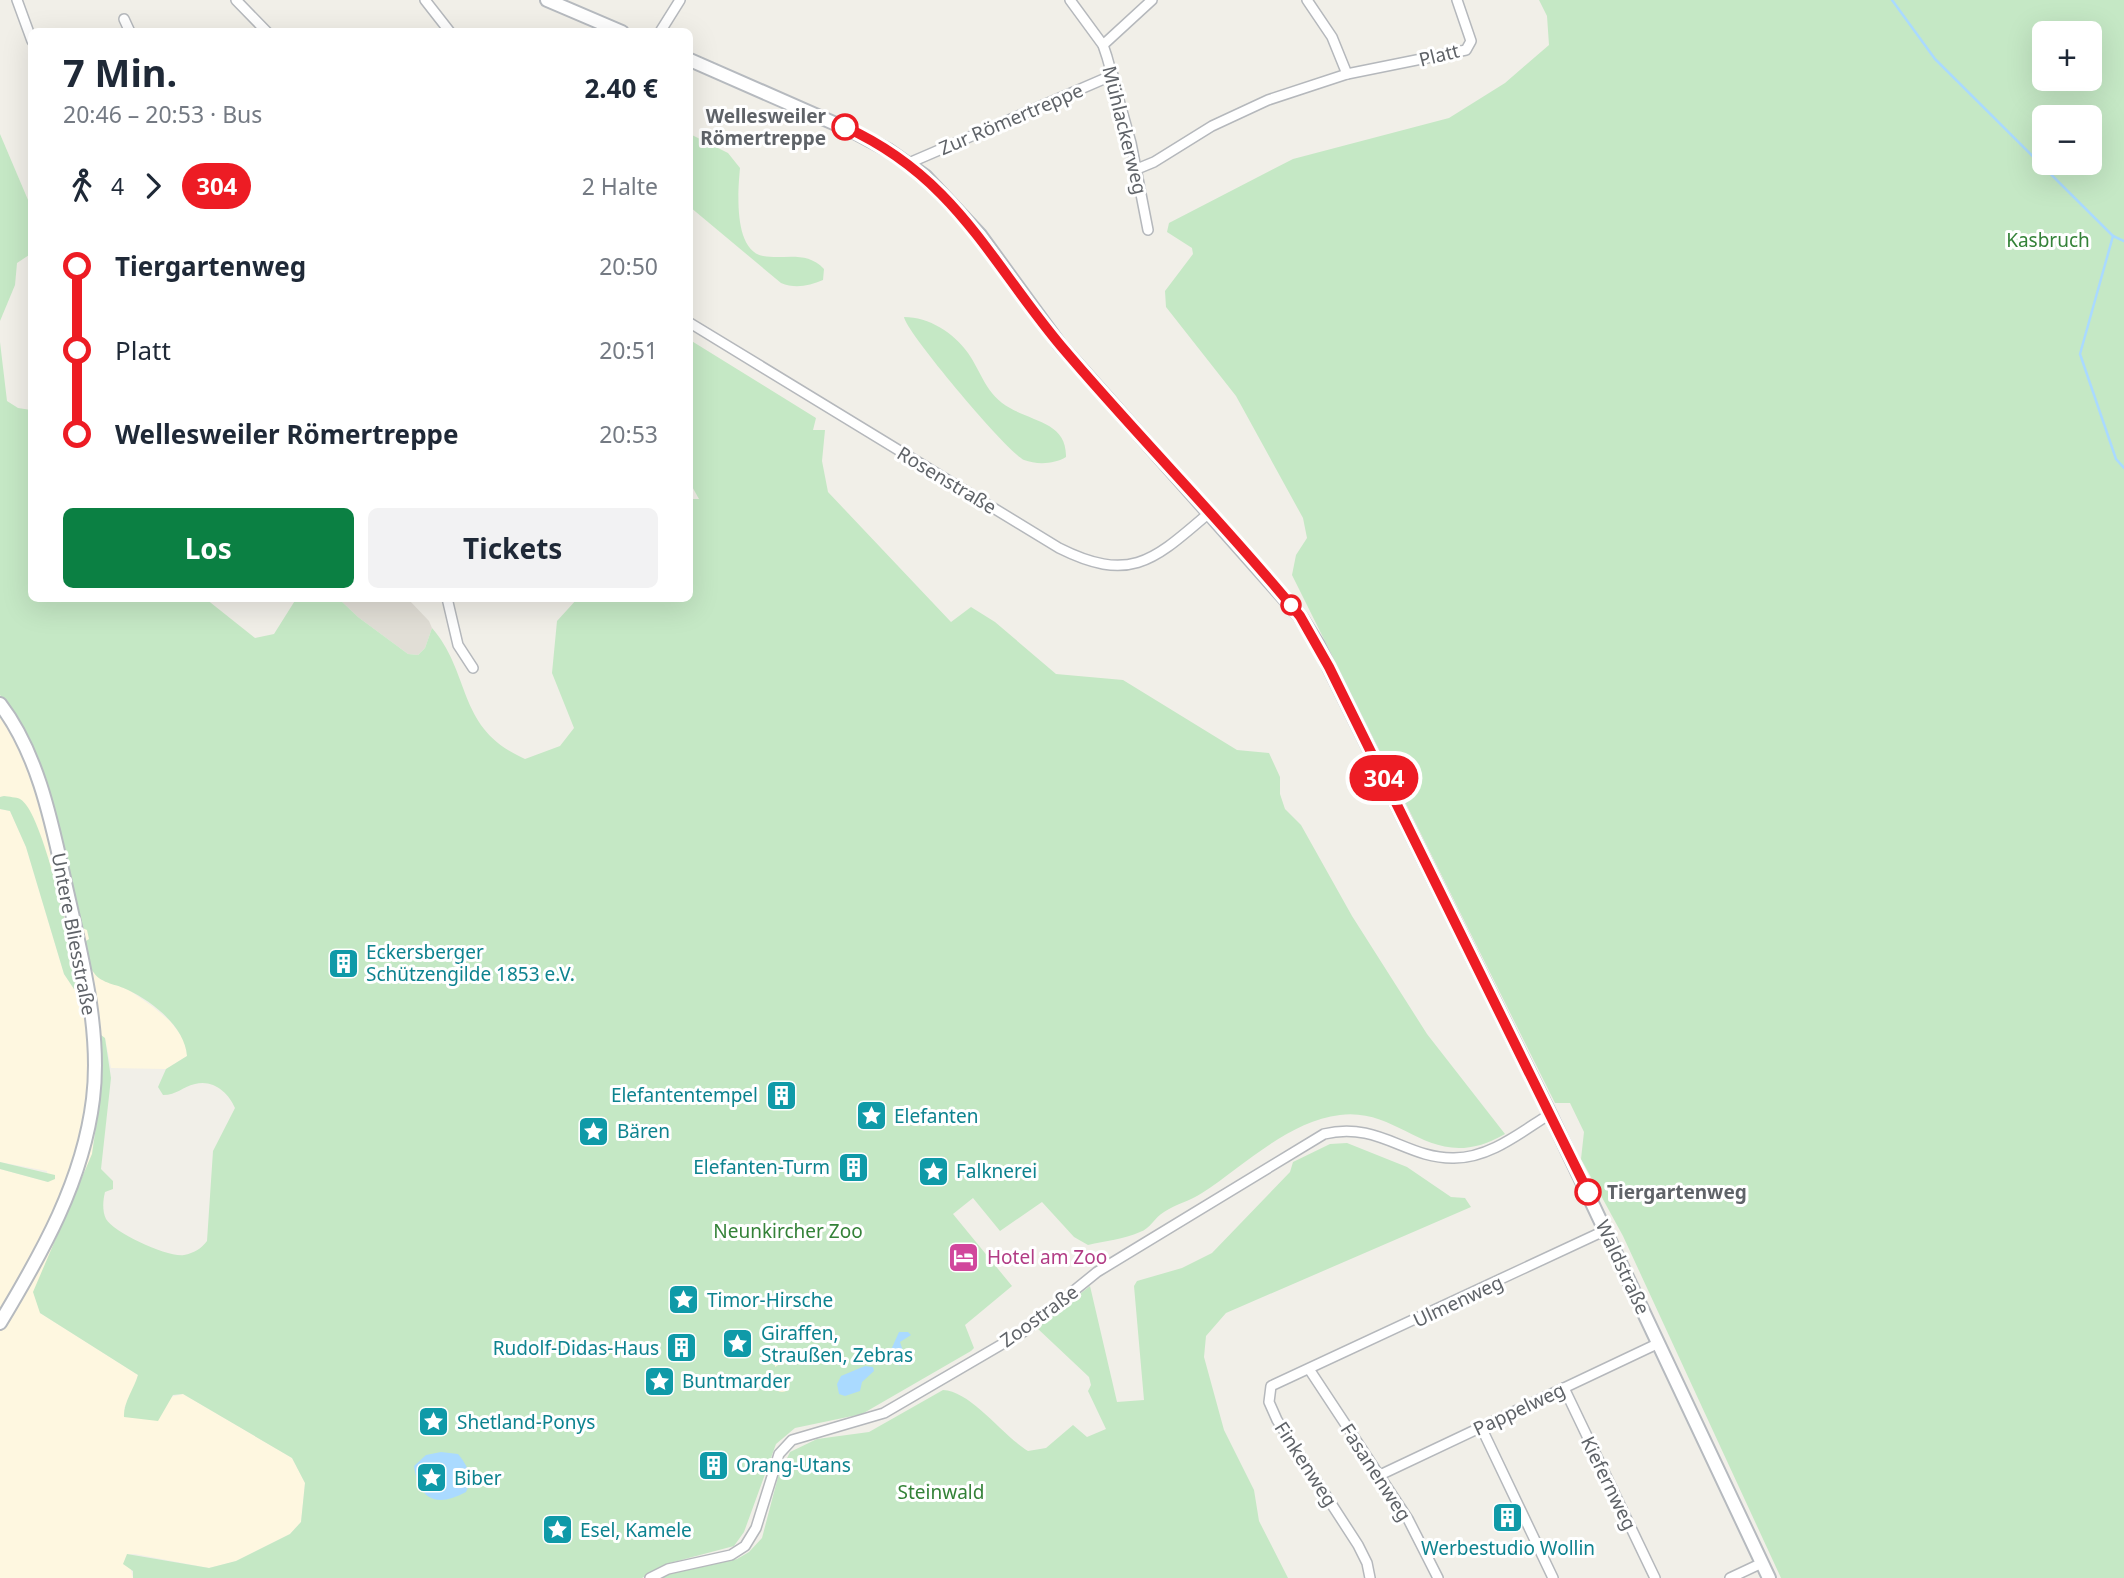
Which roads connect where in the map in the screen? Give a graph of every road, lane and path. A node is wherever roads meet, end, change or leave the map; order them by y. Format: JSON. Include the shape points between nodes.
{"nodes":[{"id":1,"x":17,"y":0,"type":"edge"},
{"id":2,"x":236,"y":0,"type":"edge"},
{"id":3,"x":425,"y":0,"type":"edge"},
{"id":4,"x":547,"y":0,"type":"edge"},
{"id":5,"x":680,"y":0,"type":"edge"},
{"id":6,"x":1070,"y":0,"type":"edge"},
{"id":7,"x":1152,"y":0,"type":"edge"},
{"id":8,"x":1307,"y":0,"type":"edge"},
{"id":9,"x":1457,"y":0,"type":"edge"},
{"id":10,"x":124,"y":19,"type":"dead end"},
{"id":11,"x":128,"y":28,"type":"edge"},
{"id":12,"x":263,"y":28,"type":"edge"},
{"id":13,"x":447,"y":28,"type":"edge"},
{"id":14,"x":613,"y":28,"type":"edge"},
{"id":15,"x":662,"y":28,"type":"edge"},
{"id":16,"x":28,"y":30,"type":"edge"},
{"id":17,"x":1103,"y":45,"type":"junction"},
{"id":18,"x":693,"y":61,"type":"edge"},
{"id":19,"x":1113,"y":75,"type":"junction"},
{"id":20,"x":1347,"y":75,"type":"junction"},
{"id":21,"x":909,"y":163,"type":"junction"},
{"id":22,"x":1137,"y":169,"type":"junction"},
{"id":23,"x":1148,"y":230,"type":"dead end"},
{"id":24,"x":693,"y":325,"type":"edge"},
{"id":25,"x":1209,"y":513,"type":"junction"},
{"id":26,"x":448,"y":602,"type":"edge"},
{"id":27,"x":473,"y":668,"type":"dead end"},
{"id":28,"x":0,"y":704,"type":"edge"},
{"id":29,"x":1550,"y":1114,"type":"junction"},
{"id":30,"x":1606,"y":1230,"type":"junction"},
{"id":31,"x":0,"y":1323,"type":"edge"},
{"id":32,"x":1659,"y":1343,"type":"junction"},
{"id":33,"x":1309,"y":1369,"type":"junction"},
{"id":34,"x":1564,"y":1388,"type":"junction"},
{"id":35,"x":1481,"y":1427,"type":"junction"},
{"id":36,"x":1380,"y":1475,"type":"junction"},
{"id":37,"x":1762,"y":1563,"type":"junction"},
{"id":38,"x":650,"y":1578,"type":"edge"},
{"id":39,"x":1370,"y":1578,"type":"edge"},
{"id":40,"x":1438,"y":1578,"type":"edge"},
{"id":41,"x":1553,"y":1578,"type":"edge"},
{"id":42,"x":1655,"y":1578,"type":"edge"},
{"id":43,"x":1730,"y":1578,"type":"edge"},
{"id":44,"x":1769,"y":1578,"type":"edge"}],
"edges":[{"from":1,"to":16,"type":"street"},
{"from":2,"to":12,"type":"street"},
{"from":3,"to":13,"type":"street"},
{"from":4,"to":14,"type":"street"},
{"from":5,"to":15,"type":"street"},
{"from":6,"to":17,"type":"street","name":"Mühlackerweg"},
{"from":7,"to":17,"type":"street"},
{"from":8,"to":20,"type":"street","via":[[1332,37]]},
{"from":9,"to":20,"type":"street","name":"Platt","via":[[1470,47],[1438,58]]},
{"from":10,"to":11,"type":"street"},
{"from":17,"to":19,"type":"street","name":"Mühlackerweg"},
{"from":18,"to":21,"type":"street","name":"Waldstraße","via":[[854,132]]},
{"from":19,"to":21,"type":"street","name":"Zur Römertreppe"},
{"from":19,"to":22,"type":"street","name":"Mühlackerweg"},
{"from":20,"to":22,"type":"street","name":"Platt","via":[[1239,112]]},
{"from":21,"to":25,"type":"street","name":"Waldstraße","via":[[980,235],[1060,345]]},
{"from":22,"to":23,"type":"street","name":"Mühlackerweg"},
{"from":24,"to":25,"type":"street","name":"Rosenstraße","via":[[1085,560],[1121,566],[1150,558]]},
{"from":25,"to":29,"type":"street","name":"Waldstraße","via":[[1277,588],[1318,645]]},
{"from":26,"to":27,"type":"street","via":[[458,645]]},
{"from":28,"to":31,"type":"street","name":"Untere Bliesstraße","via":[[31,761],[57,844],[87,984],[94,1077],[86,1136],[71,1187],[51,1234]]},
{"from":29,"to":30,"type":"street","name":"Waldstraße"},
{"from":29,"to":38,"type":"street","name":"Zoostraße","via":[[1494,1148],[1455,1158],[1437,1157],[1357,1131],[1324,1134],[1097,1272],[1023,1332],[884,1413],[792,1440],[779,1454],[756,1528],[745,1546],[731,1555],[668,1569]]},
{"from":30,"to":32,"type":"street","name":"Waldstraße"},
{"from":30,"to":33,"type":"street","name":"Ulmenweg"},
{"from":32,"to":34,"type":"street","name":"Pappelweg"},
{"from":32,"to":37,"type":"street","name":"Waldstraße"},
{"from":33,"to":36,"type":"street","name":"Fasanenweg"},
{"from":33,"to":39,"type":"street","name":"Finkenweg","via":[[1270,1386],[1269,1402],[1357,1545]]},
{"from":34,"to":35,"type":"street","name":"Pappelweg"},
{"from":34,"to":42,"type":"street","name":"Kiefernweg"},
{"from":35,"to":36,"type":"street","name":"Pappelweg"},
{"from":35,"to":41,"type":"street"},
{"from":36,"to":40,"type":"street","name":"Fasanenweg"},
{"from":37,"to":43,"type":"street"},
{"from":37,"to":44,"type":"street","name":"Waldstraße"}]}
